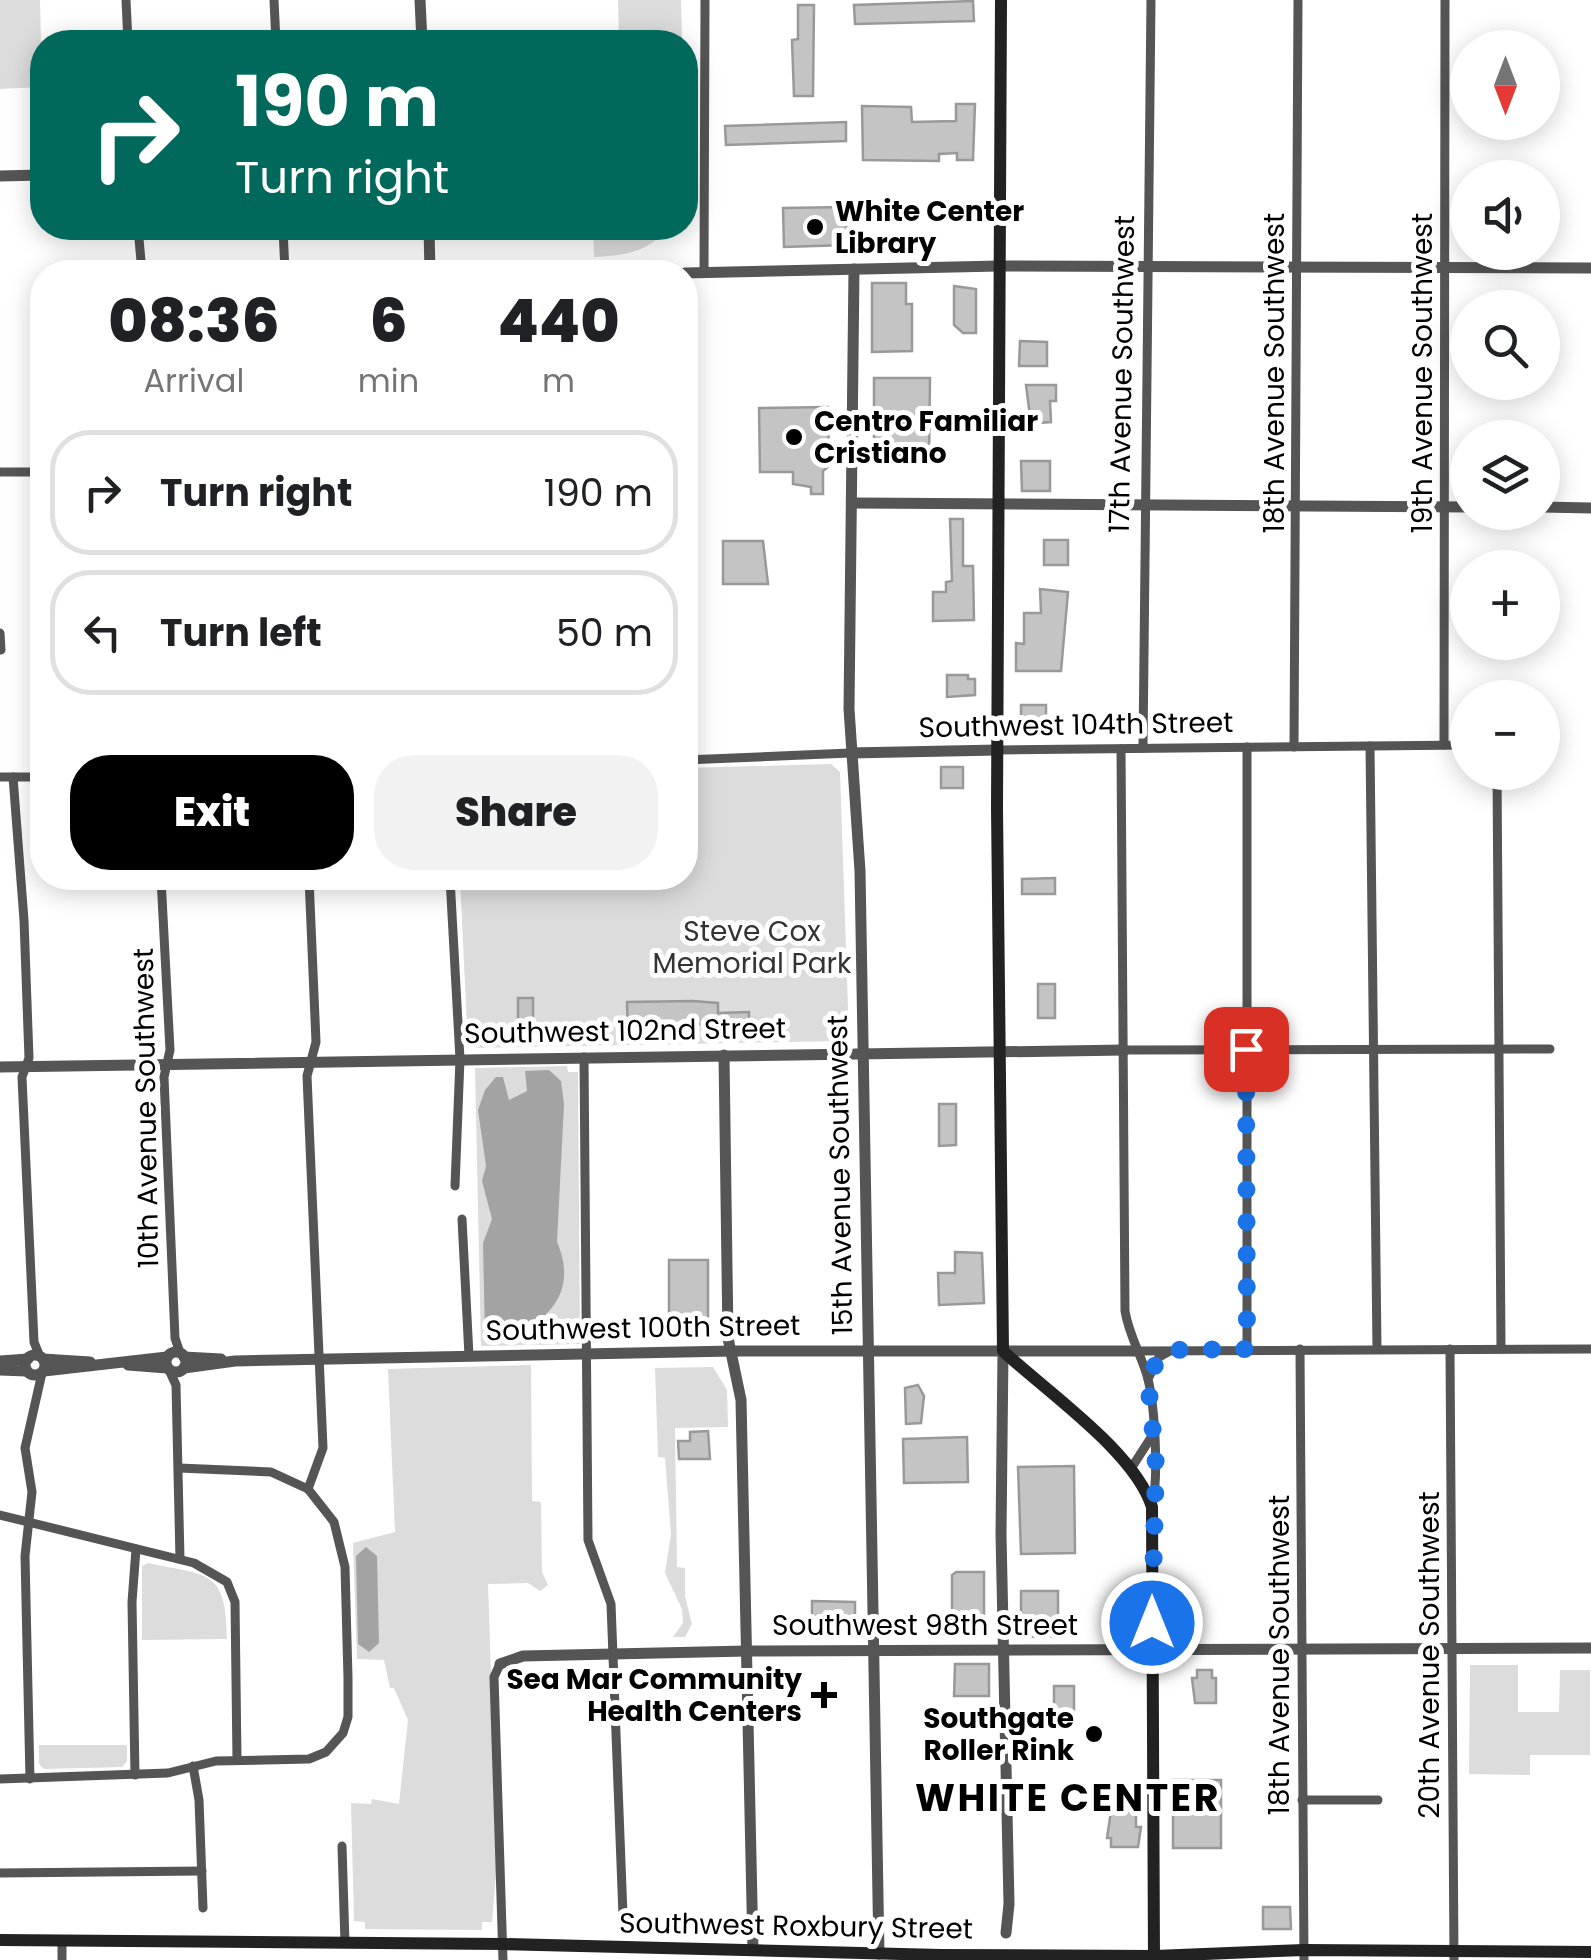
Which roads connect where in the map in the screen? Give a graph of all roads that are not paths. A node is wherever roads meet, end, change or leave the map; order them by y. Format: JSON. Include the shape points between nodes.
{"nodes":[{"id":1,"x":126,"y":0,"type":"edge"},
{"id":2,"x":274,"y":0,"type":"edge"},
{"id":3,"x":420,"y":0,"type":"edge"},
{"id":4,"x":705,"y":0,"type":"edge"},
{"id":5,"x":1001,"y":0,"type":"edge"},
{"id":6,"x":1151,"y":0,"type":"edge"},
{"id":7,"x":1298,"y":0,"type":"edge"},
{"id":8,"x":1445,"y":0,"type":"edge"},
{"id":9,"x":127,"y":30,"type":"edge"},
{"id":10,"x":275,"y":30,"type":"edge"},
{"id":11,"x":421,"y":30,"type":"edge"},
{"id":12,"x":30,"y":175,"type":"edge"},
{"id":13,"x":0,"y":176,"type":"edge"},
{"id":14,"x":999,"y":266,"type":"junction"},
{"id":15,"x":1149,"y":267,"type":"junction"},
{"id":16,"x":1298,"y":267,"type":"junction"},
{"id":17,"x":1446,"y":267,"type":"junction"},
{"id":18,"x":1591,"y":268,"type":"edge"},
{"id":19,"x":854,"y":269,"type":"junction"},
{"id":20,"x":698,"y":273,"type":"edge"},
{"id":21,"x":704,"y":273,"type":"junction"},
{"id":22,"x":0,"y":472,"type":"edge"},
{"id":23,"x":30,"y":472,"type":"edge"},
{"id":24,"x":853,"y":503,"type":"junction"},
{"id":25,"x":998,"y":504,"type":"junction"},
{"id":26,"x":1145,"y":505,"type":"junction"},
{"id":27,"x":1295,"y":506,"type":"junction"},
{"id":28,"x":1444,"y":506,"type":"junction"},
{"id":29,"x":1450,"y":506,"type":"edge"},
{"id":30,"x":1560,"y":507,"type":"edge"},
{"id":31,"x":1591,"y":508,"type":"edge"},
{"id":32,"x":0,"y":633,"type":"edge"},
{"id":33,"x":0,"y":650,"type":"edge"},
{"id":34,"x":1444,"y":745,"type":"junction"},
{"id":35,"x":1450,"y":745,"type":"edge"},
{"id":36,"x":1370,"y":746,"type":"junction"},
{"id":37,"x":1294,"y":747,"type":"junction"},
{"id":38,"x":1121,"y":748,"type":"junction"},
{"id":39,"x":1143,"y":748,"type":"junction"},
{"id":40,"x":1247,"y":748,"type":"junction"},
{"id":41,"x":998,"y":750,"type":"junction"},
{"id":42,"x":850,"y":754,"type":"junction"},
{"id":43,"x":698,"y":760,"type":"edge"},
{"id":44,"x":0,"y":777,"type":"edge"},
{"id":45,"x":12,"y":777,"type":"junction"},
{"id":46,"x":30,"y":777,"type":"edge"},
{"id":47,"x":1497,"y":790,"type":"edge"},
{"id":48,"x":162,"y":890,"type":"edge"},
{"id":49,"x":310,"y":890,"type":"edge"},
{"id":50,"x":451,"y":890,"type":"edge"},
{"id":51,"x":1246,"y":1049,"type":"junction"},
{"id":52,"x":1550,"y":1049,"type":"dead end"},
{"id":53,"x":998,"y":1050,"type":"junction"},
{"id":54,"x":1124,"y":1050,"type":"junction"},
{"id":55,"x":1372,"y":1050,"type":"junction"},
{"id":56,"x":1498,"y":1050,"type":"junction"},
{"id":57,"x":863,"y":1052,"type":"junction"},
{"id":58,"x":724,"y":1055,"type":"junction"},
{"id":59,"x":584,"y":1057,"type":"junction"},
{"id":60,"x":460,"y":1059,"type":"junction"},
{"id":61,"x":308,"y":1063,"type":"junction"},
{"id":62,"x":166,"y":1064,"type":"junction"},
{"id":63,"x":0,"y":1066,"type":"edge"},
{"id":64,"x":25,"y":1066,"type":"junction"},
{"id":65,"x":455,"y":1186,"type":"dead end"},
{"id":66,"x":462,"y":1219,"type":"dead end"},
{"id":67,"x":1247,"y":1349,"type":"junction"},
{"id":68,"x":1300,"y":1349,"type":"junction"},
{"id":69,"x":1377,"y":1349,"type":"junction"},
{"id":70,"x":1450,"y":1349,"type":"junction"},
{"id":71,"x":1591,"y":1349,"type":"edge"},
{"id":72,"x":868,"y":1350,"type":"junction"},
{"id":73,"x":1170,"y":1350,"type":"junction"},
{"id":74,"x":1500,"y":1350,"type":"junction"},
{"id":75,"x":733,"y":1351,"type":"junction"},
{"id":76,"x":1003,"y":1351,"type":"junction"},
{"id":77,"x":1136,"y":1351,"type":"junction"},
{"id":78,"x":586,"y":1353,"type":"junction"},
{"id":79,"x":469,"y":1356,"type":"junction"},
{"id":80,"x":322,"y":1359,"type":"junction"},
{"id":81,"x":0,"y":1361,"type":"edge"},
{"id":82,"x":175,"y":1362,"type":"junction"},
{"id":83,"x":35,"y":1365,"type":"junction"},
{"id":84,"x":0,"y":1370,"type":"edge"},
{"id":85,"x":1148,"y":1380,"type":"junction"},
{"id":86,"x":1152,"y":1436,"type":"junction"},
{"id":87,"x":179,"y":1468,"type":"junction"},
{"id":88,"x":1132,"y":1468,"type":"junction"},
{"id":89,"x":308,"y":1489,"type":"junction"},
{"id":90,"x":1152,"y":1507,"type":"junction"},
{"id":91,"x":0,"y":1515,"type":"edge"},
{"id":92,"x":28,"y":1522,"type":"junction"},
{"id":93,"x":136,"y":1549,"type":"junction"},
{"id":94,"x":180,"y":1560,"type":"junction"},
{"id":95,"x":1591,"y":1648,"type":"edge"},
{"id":96,"x":1301,"y":1649,"type":"junction"},
{"id":97,"x":1452,"y":1649,"type":"junction"},
{"id":98,"x":1004,"y":1650,"type":"junction"},
{"id":99,"x":1152,"y":1650,"type":"junction"},
{"id":100,"x":747,"y":1651,"type":"junction"},
{"id":101,"x":876,"y":1651,"type":"junction"},
{"id":102,"x":612,"y":1653,"type":"junction"},
{"id":103,"x":500,"y":1664,"type":"joint"},
{"id":104,"x":237,"y":1760,"type":"junction"},
{"id":105,"x":192,"y":1766,"type":"junction"},
{"id":106,"x":134,"y":1775,"type":"junction"},
{"id":107,"x":0,"y":1779,"type":"edge"},
{"id":108,"x":30,"y":1779,"type":"junction"},
{"id":109,"x":1302,"y":1800,"type":"junction"},
{"id":110,"x":1378,"y":1800,"type":"dead end"},
{"id":111,"x":342,"y":1846,"type":"dead end"},
{"id":112,"x":0,"y":1872,"type":"edge"},
{"id":113,"x":202,"y":1872,"type":"junction"},
{"id":114,"x":203,"y":1908,"type":"dead end"},
{"id":115,"x":623,"y":1914,"type":"dead end"},
{"id":116,"x":0,"y":1940,"type":"edge"},
{"id":117,"x":62,"y":1942,"type":"junction"},
{"id":118,"x":345,"y":1943,"type":"junction"},
{"id":119,"x":503,"y":1944,"type":"junction"},
{"id":120,"x":1591,"y":1952,"type":"edge"},
{"id":121,"x":752,"y":1955,"type":"edge"},
{"id":122,"x":1304,"y":1955,"type":"edge"},
{"id":123,"x":1454,"y":1955,"type":"edge"},
{"id":124,"x":879,"y":1957,"type":"edge"},
{"id":125,"x":1007,"y":1958,"type":"edge"},
{"id":126,"x":1046,"y":1958,"type":"edge"},
{"id":127,"x":1154,"y":1958,"type":"edge"},
{"id":128,"x":62,"y":1960,"type":"edge"},
{"id":129,"x":503,"y":1960,"type":"edge"}],
"edges":[{"from":1,"to":9,"type":"street"},
{"from":2,"to":10,"type":"street"},
{"from":3,"to":11,"type":"street"},
{"from":4,"to":21,"type":"street"},
{"from":5,"to":14,"type":"main road"},
{"from":6,"to":15,"type":"street","name":"17th Avenue Southwest"},
{"from":7,"to":16,"type":"street","name":"18th Avenue Southwest"},
{"from":8,"to":17,"type":"street","name":"19th Avenue Southwest"},
{"from":12,"to":13,"type":"street"},
{"from":14,"to":15,"type":"street"},
{"from":14,"to":19,"type":"street"},
{"from":14,"to":25,"type":"main road"},
{"from":15,"to":16,"type":"street"},
{"from":15,"to":26,"type":"street","name":"17th Avenue Southwest"},
{"from":16,"to":17,"type":"street"},
{"from":16,"to":27,"type":"street","name":"18th Avenue Southwest"},
{"from":17,"to":18,"type":"street"},
{"from":17,"to":28,"type":"street","name":"19th Avenue Southwest"},
{"from":19,"to":21,"type":"street"},
{"from":19,"to":24,"type":"street","name":"15th Avenue Southwest"},
{"from":20,"to":21,"type":"street"},
{"from":22,"to":23,"type":"street"},
{"from":24,"to":25,"type":"street"},
{"from":24,"to":42,"type":"street","name":"15th Avenue Southwest"},
{"from":25,"to":26,"type":"street"},
{"from":25,"to":41,"type":"main road"},
{"from":26,"to":27,"type":"street"},
{"from":26,"to":39,"type":"street","name":"17th Avenue Southwest"},
{"from":27,"to":28,"type":"street"},
{"from":27,"to":37,"type":"street","name":"18th Avenue Southwest"},
{"from":28,"to":29,"type":"street"},
{"from":28,"to":34,"type":"street","name":"19th Avenue Southwest"},
{"from":30,"to":31,"type":"street"},
{"from":32,"to":33,"type":"street"},
{"from":34,"to":35,"type":"street","name":"Southwest 104th Street"},
{"from":34,"to":36,"type":"street","name":"Southwest 104th Street"},
{"from":36,"to":37,"type":"street","name":"Southwest 104th Street"},
{"from":36,"to":55,"type":"street"},
{"from":37,"to":40,"type":"street","name":"Southwest 104th Street"},
{"from":38,"to":39,"type":"street","name":"Southwest 104th Street"},
{"from":38,"to":41,"type":"street","name":"Southwest 104th Street"},
{"from":38,"to":54,"type":"street"},
{"from":39,"to":40,"type":"street","name":"Southwest 104th Street"},
{"from":40,"to":51,"type":"street"},
{"from":41,"to":42,"type":"street","name":"Southwest 104th Street"},
{"from":41,"to":53,"type":"main road"},
{"from":42,"to":43,"type":"street","name":"Southwest 104th Street"},
{"from":42,"to":57,"type":"street","name":"15th Avenue Southwest"},
{"from":44,"to":45,"type":"street"},
{"from":45,"to":46,"type":"street"},
{"from":45,"to":64,"type":"street","via":[[24,920]]},
{"from":47,"to":56,"type":"street"},
{"from":48,"to":62,"type":"street","name":"10th Avenue Southwest"},
{"from":49,"to":61,"type":"street","via":[[316,1042]]},
{"from":50,"to":60,"type":"street"},
{"from":51,"to":54,"type":"street","name":"Southwest 102nd Street"},
{"from":51,"to":55,"type":"street","name":"Southwest 102nd Street"},
{"from":51,"to":67,"type":"street"},
{"from":52,"to":56,"type":"street","name":"Southwest 102nd Street"},
{"from":53,"to":54,"type":"street","name":"Southwest 102nd Street"},
{"from":53,"to":57,"type":"street","name":"Southwest 102nd Street"},
{"from":53,"to":76,"type":"main road"},
{"from":54,"to":77,"type":"street","via":[[1126,1312]]},
{"from":55,"to":56,"type":"street","name":"Southwest 102nd Street"},
{"from":55,"to":69,"type":"street"},
{"from":56,"to":74,"type":"street"},
{"from":57,"to":58,"type":"street","name":"Southwest 102nd Street"},
{"from":57,"to":72,"type":"street","name":"15th Avenue Southwest"},
{"from":58,"to":59,"type":"street","name":"Southwest 102nd Street"},
{"from":58,"to":75,"type":"street"},
{"from":59,"to":60,"type":"street","name":"Southwest 102nd Street"},
{"from":59,"to":78,"type":"street"},
{"from":60,"to":61,"type":"street","name":"Southwest 102nd Street"},
{"from":60,"to":65,"type":"street"},
{"from":61,"to":62,"type":"street","name":"Southwest 102nd Street"},
{"from":61,"to":80,"type":"street"},
{"from":62,"to":64,"type":"street","name":"Southwest 102nd Street"},
{"from":62,"to":82,"type":"street","name":"10th Avenue Southwest"},
{"from":63,"to":64,"type":"street","name":"Southwest 102nd Street"},
{"from":64,"to":83,"type":"street"},
{"from":66,"to":79,"type":"street"},
{"from":67,"to":68,"type":"street","name":"Southwest 100th Street"},
{"from":67,"to":73,"type":"street","name":"Southwest 100th Street"},
{"from":68,"to":69,"type":"street","name":"Southwest 100th Street"},
{"from":68,"to":96,"type":"street","name":"18th Avenue Southwest"},
{"from":69,"to":70,"type":"street","name":"Southwest 100th Street"},
{"from":70,"to":74,"type":"street","name":"Southwest 100th Street"},
{"from":70,"to":97,"type":"street","name":"20th Avenue Southwest"},
{"from":71,"to":74,"type":"street","name":"Southwest 100th Street"},
{"from":72,"to":75,"type":"street","name":"Southwest 100th Street"},
{"from":72,"to":76,"type":"street","name":"Southwest 100th Street"},
{"from":72,"to":101,"type":"street","name":"15th Avenue Southwest"},
{"from":73,"to":77,"type":"street","name":"Southwest 100th Street"},
{"from":73,"to":85,"type":"street"},
{"from":75,"to":78,"type":"street","name":"Southwest 100th Street"},
{"from":75,"to":100,"type":"street","via":[[742,1400]]},
{"from":76,"to":77,"type":"street","name":"Southwest 100th Street"},
{"from":76,"to":88,"type":"main road"},
{"from":76,"to":98,"type":"street"},
{"from":77,"to":85,"type":"street"},
{"from":78,"to":79,"type":"street","name":"Southwest 100th Street"},
{"from":78,"to":102,"type":"street","via":[[588,1540],[610,1596]]},
{"from":79,"to":80,"type":"street","name":"Southwest 100th Street"},
{"from":80,"to":82,"type":"street","name":"Southwest 100th Street"},
{"from":80,"to":89,"type":"street","via":[[323,1448]]},
{"from":81,"to":83,"type":"street","name":"Southwest 100th Street"},
{"from":82,"to":83,"type":"street","name":"Southwest 100th Street"},
{"from":82,"to":87,"type":"street"},
{"from":83,"to":84,"type":"street","name":"Southwest 100th Street"},
{"from":83,"to":92,"type":"street","via":[[26,1448]]},
{"from":85,"to":86,"type":"street"},
{"from":86,"to":88,"type":"street"},
{"from":86,"to":90,"type":"street"},
{"from":87,"to":89,"type":"street","via":[[252,1468]]},
{"from":87,"to":94,"type":"street"},
{"from":88,"to":90,"type":"main road"},
{"from":89,"to":104,"type":"street","via":[[334,1522],[344,1548],[348,1717],[333,1746],[310,1759]]},
{"from":90,"to":99,"type":"main road"},
{"from":91,"to":92,"type":"street"},
{"from":92,"to":93,"type":"street"},
{"from":92,"to":108,"type":"street"},
{"from":93,"to":94,"type":"street"},
{"from":93,"to":106,"type":"street"},
{"from":94,"to":104,"type":"street","via":[[218,1574],[233,1592]]},
{"from":95,"to":97,"type":"street","name":"Southwest 98th Street"},
{"from":96,"to":97,"type":"street","name":"Southwest 98th Street"},
{"from":96,"to":99,"type":"street","name":"Southwest 98th Street"},
{"from":96,"to":109,"type":"street","name":"18th Avenue Southwest"},
{"from":97,"to":123,"type":"street","name":"20th Avenue Southwest"},
{"from":98,"to":99,"type":"street","name":"Southwest 98th Street"},
{"from":98,"to":101,"type":"street","name":"Southwest 98th Street"},
{"from":98,"to":125,"type":"street"},
{"from":99,"to":127,"type":"main road"},
{"from":100,"to":101,"type":"street","name":"Southwest 98th Street"},
{"from":100,"to":102,"type":"street","name":"Southwest 98th Street"},
{"from":100,"to":121,"type":"street"},
{"from":101,"to":124,"type":"street","name":"15th Avenue Southwest"},
{"from":102,"to":103,"type":"street","name":"Southwest 98th Street","via":[[523,1656]]},
{"from":102,"to":115,"type":"street"},
{"from":103,"to":119,"type":"street","via":[[494,1677]]},
{"from":104,"to":105,"type":"street"},
{"from":105,"to":106,"type":"street"},
{"from":105,"to":113,"type":"street"},
{"from":106,"to":108,"type":"street"},
{"from":107,"to":108,"type":"street"},
{"from":109,"to":110,"type":"street"},
{"from":109,"to":122,"type":"street","name":"18th Avenue Southwest"},
{"from":111,"to":118,"type":"street"},
{"from":112,"to":113,"type":"street"},
{"from":113,"to":114,"type":"street"},
{"from":116,"to":117,"type":"main road","name":"Southwest Roxbury Street"},
{"from":117,"to":118,"type":"main road","name":"Southwest Roxbury Street"},
{"from":117,"to":128,"type":"street"},
{"from":118,"to":119,"type":"main road","name":"Southwest Roxbury Street"},
{"from":119,"to":121,"type":"main road","name":"Southwest Roxbury Street"},
{"from":119,"to":129,"type":"street"},
{"from":120,"to":123,"type":"main road","name":"Southwest Roxbury Street"},
{"from":121,"to":124,"type":"main road","name":"Southwest Roxbury Street"},
{"from":122,"to":123,"type":"main road","name":"Southwest Roxbury Street"},
{"from":122,"to":127,"type":"main road","name":"Southwest Roxbury Street"},
{"from":124,"to":125,"type":"main road","name":"Southwest Roxbury Street"},
{"from":125,"to":126,"type":"main road","name":"Southwest Roxbury Street"},
{"from":126,"to":127,"type":"main road","name":"Southwest Roxbury Street"}]}
